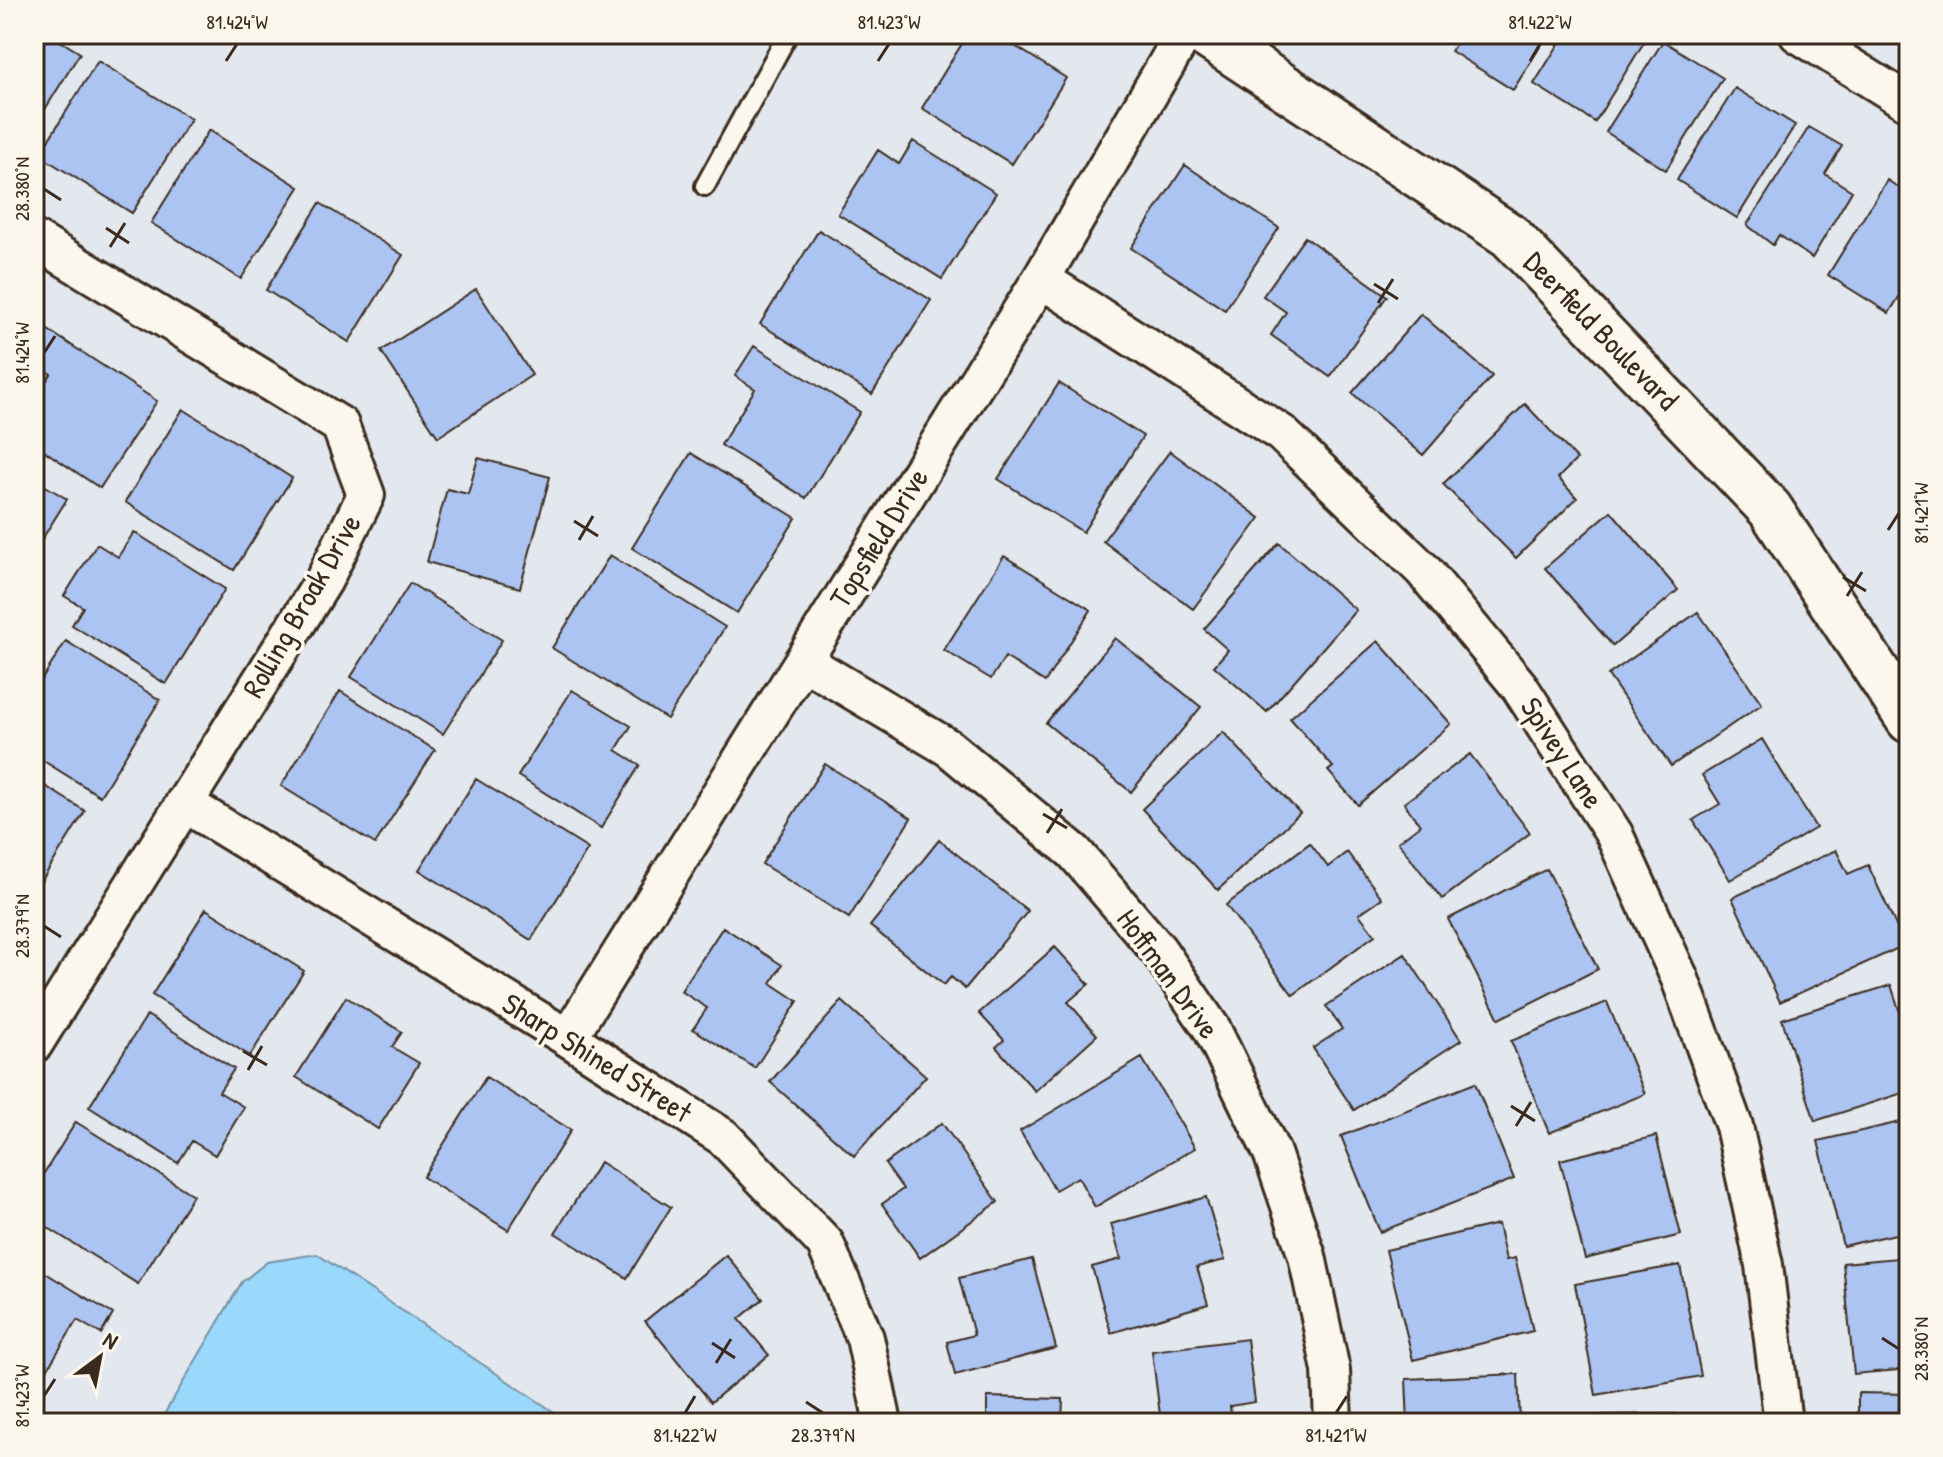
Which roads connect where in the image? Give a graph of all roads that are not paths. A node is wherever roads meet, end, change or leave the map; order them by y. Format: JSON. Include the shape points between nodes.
{"nodes":[{"id":1,"x":788,"y":34,"type":"edge"},
{"id":2,"x":1184,"y":34,"type":"edge"},
{"id":3,"x":1204,"y":34,"type":"edge"},
{"id":4,"x":1798,"y":34,"type":"edge"},
{"id":5,"x":1909,"y":103,"type":"edge"},
{"id":6,"x":705,"y":186,"type":"dead end"},
{"id":7,"x":34,"y":239,"type":"edge"},
{"id":8,"x":1041,"y":279,"type":"junction"},
{"id":9,"x":803,"y":661,"type":"junction"},
{"id":10,"x":1909,"y":720,"type":"edge"},
{"id":11,"x":184,"y":803,"type":"junction"},
{"id":12,"x":568,"y":1038,"type":"junction"},
{"id":13,"x":34,"y":1044,"type":"edge"},
{"id":14,"x":883,"y":1423,"type":"edge"},
{"id":15,"x":1333,"y":1423,"type":"edge"},
{"id":16,"x":1783,"y":1423,"type":"edge"}],
"edges":[{"from":1,"to":6,"type":"lane"},
{"from":2,"to":8,"type":"street","name":"Topsfield Drive"},
{"from":3,"to":10,"type":"street","name":"Deerfield Boulevard","via":[[1510,236],[1770,509]]},
{"from":4,"to":5,"type":"street"},
{"from":7,"to":11,"type":"street","name":"Rolling Broak Drive","via":[[340,425],[366,495],[324,580]]},
{"from":8,"to":9,"type":"street","name":"Topsfield Drive"},
{"from":8,"to":16,"type":"street","name":"Spivey Lane","via":[[1281,433],[1423,570],[1519,686],[1614,834],[1680,979],[1734,1126],[1764,1265]]},
{"from":9,"to":12,"type":"street","name":"Topsfield Drive"},
{"from":9,"to":15,"type":"street","name":"Hoffman Drive","via":[[949,748],[1074,852],[1159,951],[1212,1029],[1272,1153],[1307,1256],[1331,1370]]},
{"from":11,"to":12,"type":"street","name":"Sharp Shined Street"},
{"from":11,"to":13,"type":"street","name":"Rolling Broak Drive"},
{"from":12,"to":14,"type":"street","name":"Sharp Shined Street","via":[[723,1137],[825,1243],[865,1338]]}]}
